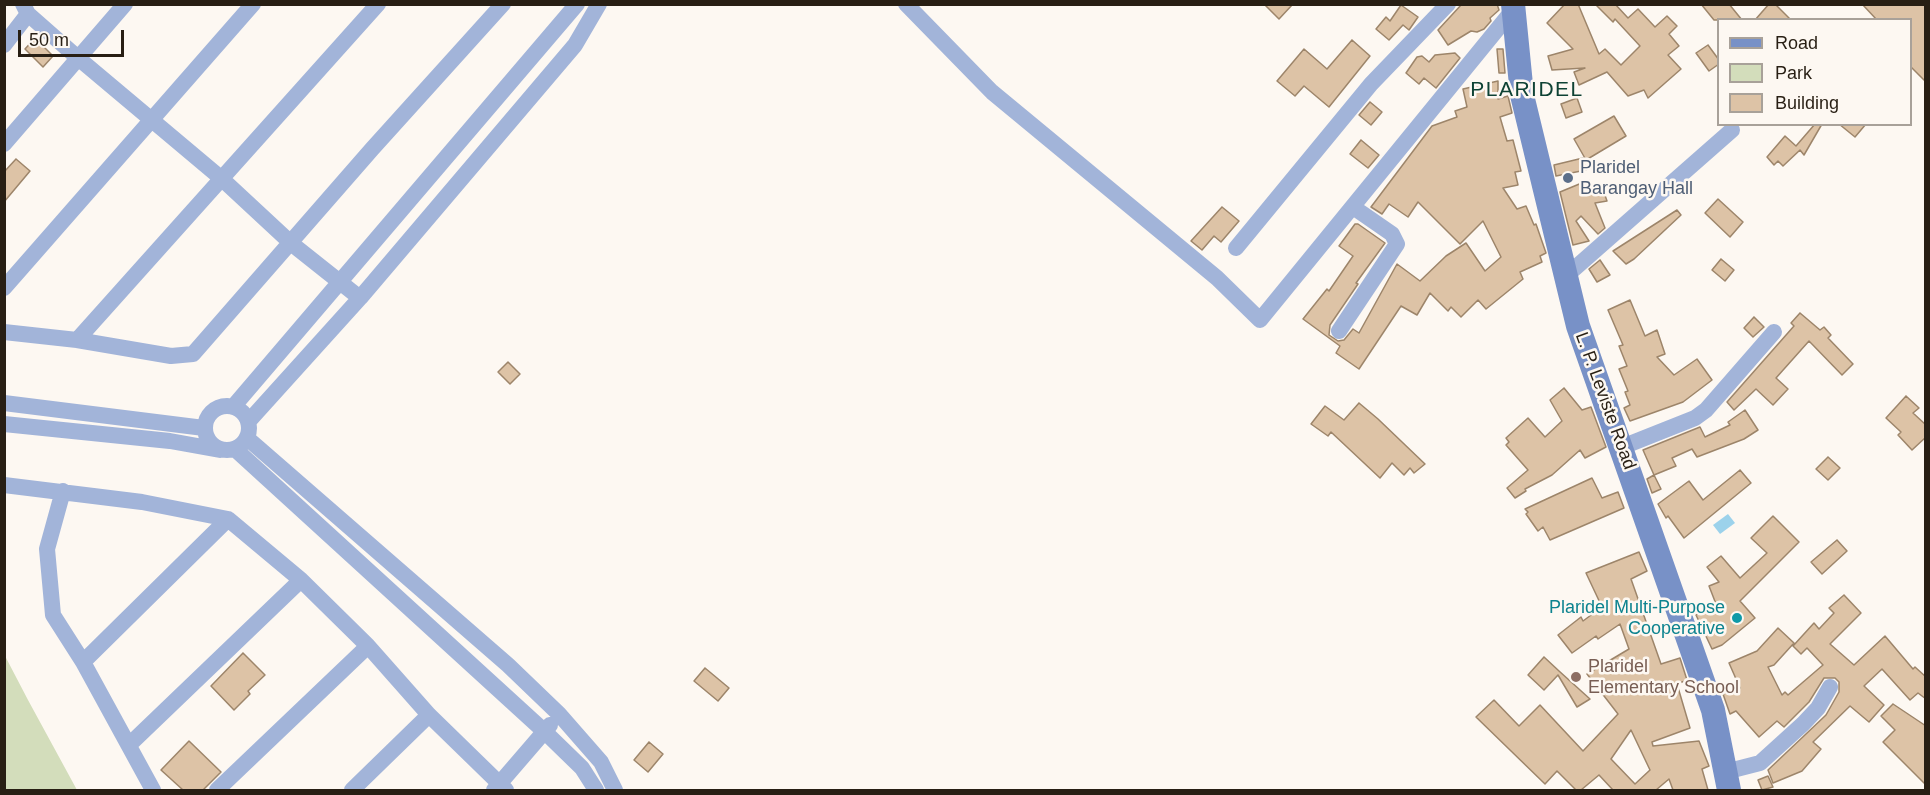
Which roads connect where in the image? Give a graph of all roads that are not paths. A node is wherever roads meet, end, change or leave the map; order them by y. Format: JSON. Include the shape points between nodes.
{"nodes":[{"id":1,"x":125,"y":4,"type":"edge"},
{"id":2,"x":253,"y":4,"type":"edge"},
{"id":3,"x":378,"y":4,"type":"edge"},
{"id":4,"x":503,"y":4,"type":"edge"},
{"id":5,"x":578,"y":4,"type":"edge"},
{"id":6,"x":599,"y":4,"type":"edge"},
{"id":7,"x":906,"y":4,"type":"edge"},
{"id":8,"x":1448,"y":4,"type":"edge"},
{"id":9,"x":1513,"y":7,"type":"edge"},
{"id":10,"x":26,"y":9,"type":"edge"},
{"id":11,"x":4,"y":45,"type":"edge"},
{"id":12,"x":78,"y":58,"type":"junction"},
{"id":13,"x":150,"y":118,"type":"junction"},
{"id":14,"x":1732,"y":130,"type":"dead end"},
{"id":15,"x":4,"y":144,"type":"edge"},
{"id":16,"x":222,"y":179,"type":"junction"},
{"id":17,"x":1353,"y":207,"type":"junction"},
{"id":18,"x":292,"y":244,"type":"junction"},
{"id":19,"x":1236,"y":248,"type":"dead end"},
{"id":20,"x":1566,"y":276,"type":"junction"},
{"id":21,"x":339,"y":282,"type":"junction"},
{"id":22,"x":4,"y":288,"type":"edge"},
{"id":23,"x":360,"y":298,"type":"junction"},
{"id":24,"x":1339,"y":331,"type":"dead end"},
{"id":25,"x":4,"y":332,"type":"edge"},
{"id":26,"x":1774,"y":332,"type":"dead end"},
{"id":27,"x":77,"y":340,"type":"junction"},
{"id":28,"x":4,"y":403,"type":"edge"},
{"id":29,"x":233,"y":407,"type":"junction"},
{"id":30,"x":4,"y":424,"type":"edge"},
{"id":31,"x":204,"y":428,"type":"junction"},
{"id":32,"x":238,"y":440,"type":"junction"},
{"id":33,"x":1622,"y":447,"type":"junction"},
{"id":34,"x":4,"y":485,"type":"edge"},
{"id":35,"x":63,"y":491,"type":"junction"},
{"id":36,"x":228,"y":519,"type":"junction"},
{"id":37,"x":301,"y":580,"type":"junction"},
{"id":38,"x":368,"y":646,"type":"junction"},
{"id":39,"x":82,"y":662,"type":"junction"},
{"id":40,"x":1830,"y":687,"type":"dead end"},
{"id":41,"x":559,"y":714,"type":"junction"},
{"id":42,"x":429,"y":715,"type":"junction"},
{"id":43,"x":545,"y":732,"type":"junction"},
{"id":44,"x":129,"y":745,"type":"junction"},
{"id":45,"x":1727,"y":781,"type":"edge"},
{"id":46,"x":500,"y":789,"type":"edge"},
{"id":47,"x":153,"y":790,"type":"edge"},
{"id":48,"x":217,"y":790,"type":"edge"},
{"id":49,"x":352,"y":790,"type":"edge"},
{"id":50,"x":596,"y":790,"type":"edge"},
{"id":51,"x":615,"y":790,"type":"edge"}],
"edges":[{"from":1,"to":12,"type":"street"},
{"from":2,"to":13,"type":"street"},
{"from":3,"to":16,"type":"street"},
{"from":4,"to":18,"type":"street"},
{"from":5,"to":21,"type":"street"},
{"from":6,"to":23,"type":"street","via":[[575,45]]},
{"from":7,"to":17,"type":"street","via":[[992,92],[1217,278],[1260,320]]},
{"from":8,"to":19,"type":"street","via":[[1371,84]]},
{"from":9,"to":17,"type":"street"},
{"from":9,"to":20,"type":"main road","name":"L. P. Leviste Road","via":[[1522,95]]},
{"from":10,"to":11,"type":"street"},
{"from":10,"to":12,"type":"street"},
{"from":12,"to":13,"type":"street"},
{"from":12,"to":15,"type":"street"},
{"from":13,"to":16,"type":"street"},
{"from":13,"to":22,"type":"street"},
{"from":14,"to":20,"type":"street"},
{"from":16,"to":18,"type":"street"},
{"from":16,"to":27,"type":"street"},
{"from":17,"to":24,"type":"street","via":[[1392,234],[1397,244]]},
{"from":18,"to":21,"type":"street"},
{"from":18,"to":27,"type":"street","via":[[193,354],[171,356]]},
{"from":20,"to":33,"type":"main road","name":"L. P. Leviste Road","via":[[1578,326]]},
{"from":21,"to":23,"type":"street"},
{"from":21,"to":29,"type":"street"},
{"from":23,"to":32,"type":"street"},
{"from":25,"to":27,"type":"street"},
{"from":26,"to":33,"type":"street","via":[[1706,410]]},
{"from":28,"to":31,"type":"street"},
{"from":29,"to":31,"type":"street","via":[[219,407],[208,415]]},
{"from":29,"to":32,"type":"street","via":[[243,412]]},
{"from":30,"to":32,"type":"street","via":[[170,441]]},
{"from":31,"to":32,"type":"street","via":[[208,442]]},
{"from":32,"to":41,"type":"street","via":[[508,665]]},
{"from":32,"to":43,"type":"street"},
{"from":33,"to":45,"type":"main road","name":"L. P. Leviste Road","via":[[1713,710]]},
{"from":34,"to":35,"type":"street"},
{"from":35,"to":36,"type":"street"},
{"from":35,"to":39,"type":"street","via":[[47,549],[52,615]]},
{"from":36,"to":37,"type":"street"},
{"from":36,"to":39,"type":"street"},
{"from":37,"to":38,"type":"street"},
{"from":37,"to":44,"type":"street"},
{"from":38,"to":42,"type":"street"},
{"from":38,"to":48,"type":"street"},
{"from":39,"to":44,"type":"street"},
{"from":40,"to":45,"type":"street","via":[[1810,716],[1760,763]]},
{"from":41,"to":43,"type":"street"},
{"from":41,"to":51,"type":"street","via":[[601,762]]},
{"from":42,"to":46,"type":"street"},
{"from":42,"to":49,"type":"street"},
{"from":43,"to":46,"type":"street"},
{"from":43,"to":50,"type":"street","via":[[582,768]]},
{"from":44,"to":47,"type":"street"}]}
